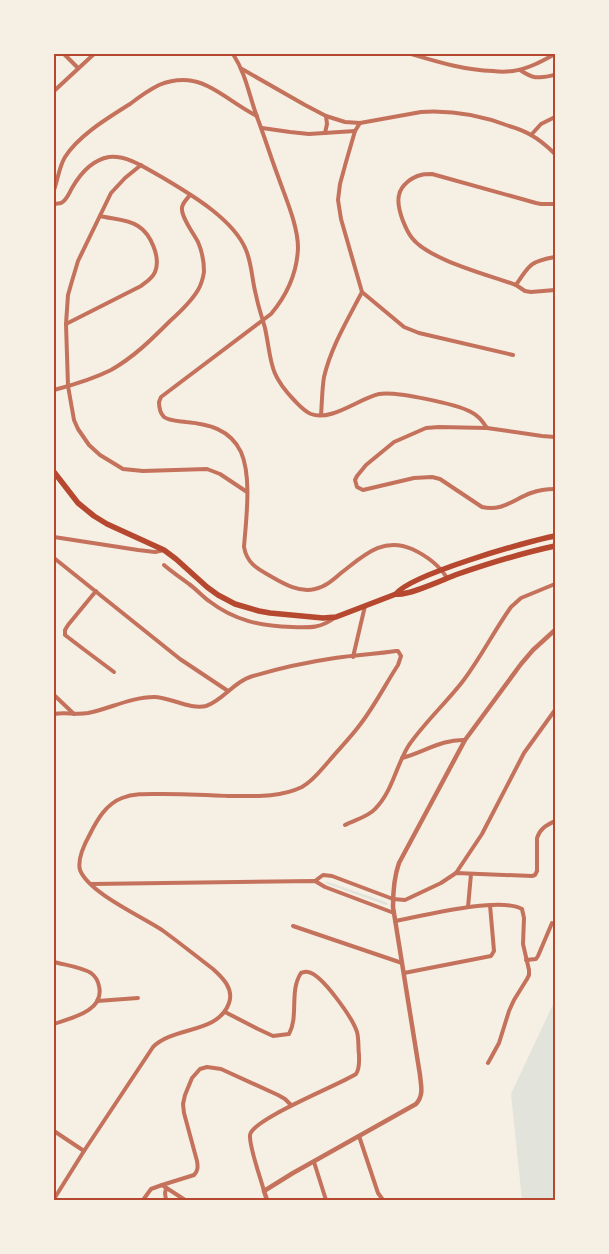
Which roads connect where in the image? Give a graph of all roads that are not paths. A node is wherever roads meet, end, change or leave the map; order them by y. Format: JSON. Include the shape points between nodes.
{"nodes":[{"id":1,"x":64,"y":54,"type":"edge"},
{"id":2,"x":94,"y":54,"type":"edge"},
{"id":3,"x":232,"y":54,"type":"edge"},
{"id":4,"x":410,"y":54,"type":"edge"},
{"id":5,"x":555,"y":54,"type":"edge"},
{"id":6,"x":78,"y":68,"type":"junction"},
{"id":7,"x":242,"y":68,"type":"junction"},
{"id":8,"x":520,"y":70,"type":"junction"},
{"id":9,"x":555,"y":75,"type":"edge"},
{"id":10,"x":54,"y":91,"type":"edge"},
{"id":11,"x":257,"y":116,"type":"junction"},
{"id":12,"x":326,"y":116,"type":"junction"},
{"id":13,"x":555,"y":117,"type":"edge"},
{"id":14,"x":360,"y":123,"type":"junction"},
{"id":15,"x":262,"y":128,"type":"junction"},
{"id":16,"x":356,"y":131,"type":"junction"},
{"id":17,"x":325,"y":133,"type":"junction"},
{"id":18,"x":531,"y":135,"type":"junction"},
{"id":19,"x":555,"y":154,"type":"edge"},
{"id":20,"x":140,"y":166,"type":"junction"},
{"id":21,"x":54,"y":190,"type":"edge"},
{"id":22,"x":190,"y":195,"type":"junction"},
{"id":23,"x":555,"y":204,"type":"edge"},
{"id":24,"x":54,"y":205,"type":"edge"},
{"id":25,"x":100,"y":216,"type":"junction"},
{"id":26,"x":555,"y":257,"type":"edge"},
{"id":27,"x":516,"y":284,"type":"junction"},
{"id":28,"x":555,"y":290,"type":"edge"},
{"id":29,"x":362,"y":292,"type":"junction"},
{"id":30,"x":263,"y":320,"type":"junction"},
{"id":31,"x":66,"y":324,"type":"junction"},
{"id":32,"x":513,"y":355,"type":"dead end"},
{"id":33,"x":68,"y":386,"type":"junction"},
{"id":34,"x":54,"y":390,"type":"edge"},
{"id":35,"x":321,"y":415,"type":"junction"},
{"id":36,"x":487,"y":428,"type":"junction"},
{"id":37,"x":555,"y":436,"type":"edge"},
{"id":38,"x":54,"y":472,"type":"edge"},
{"id":39,"x":555,"y":489,"type":"edge"},
{"id":40,"x":247,"y":492,"type":"junction"},
{"id":41,"x":555,"y":536,"type":"edge"},
{"id":42,"x":54,"y":537,"type":"edge"},
{"id":43,"x":555,"y":546,"type":"edge"},
{"id":44,"x":164,"y":550,"type":"junction"},
{"id":45,"x":54,"y":558,"type":"edge"},
{"id":46,"x":164,"y":565,"type":"dead end"},
{"id":47,"x":442,"y":570,"type":"junction"},
{"id":48,"x":447,"y":578,"type":"junction"},
{"id":49,"x":202,"y":583,"type":"junction"},
{"id":50,"x":555,"y":584,"type":"edge"},
{"id":51,"x":197,"y":591,"type":"junction"},
{"id":52,"x":96,"y":592,"type":"junction"},
{"id":53,"x":396,"y":594,"type":"junction"},
{"id":54,"x":365,"y":606,"type":"junction"},
{"id":55,"x":336,"y":617,"type":"junction"},
{"id":56,"x":555,"y":630,"type":"edge"},
{"id":57,"x":353,"y":657,"type":"junction"},
{"id":58,"x":114,"y":672,"type":"dead end"},
{"id":59,"x":228,"y":692,"type":"junction"},
{"id":60,"x":54,"y":695,"type":"edge"},
{"id":61,"x":555,"y":710,"type":"edge"},
{"id":62,"x":54,"y":714,"type":"edge"},
{"id":63,"x":74,"y":714,"type":"junction"},
{"id":64,"x":465,"y":740,"type":"junction"},
{"id":65,"x":402,"y":758,"type":"junction"},
{"id":66,"x":555,"y":820,"type":"edge"},
{"id":67,"x":345,"y":824,"type":"dead end"},
{"id":68,"x":456,"y":873,"type":"junction"},
{"id":69,"x":471,"y":874,"type":"junction"},
{"id":70,"x":315,"y":881,"type":"junction"},
{"id":71,"x":91,"y":884,"type":"junction"},
{"id":72,"x":393,"y":899,"type":"junction"},
{"id":73,"x":490,"y":905,"type":"junction"},
{"id":74,"x":468,"y":907,"type":"junction"},
{"id":75,"x":394,"y":913,"type":"junction"},
{"id":76,"x":395,"y":921,"type":"junction"},
{"id":77,"x":552,"y":923,"type":"dead end"},
{"id":78,"x":293,"y":926,"type":"dead end"},
{"id":79,"x":526,"y":960,"type":"junction"},
{"id":80,"x":54,"y":962,"type":"edge"},
{"id":81,"x":402,"y":963,"type":"junction"},
{"id":82,"x":404,"y":973,"type":"junction"},
{"id":83,"x":138,"y":998,"type":"dead end"},
{"id":84,"x":97,"y":1001,"type":"junction"},
{"id":85,"x":225,"y":1012,"type":"junction"},
{"id":86,"x":54,"y":1024,"type":"edge"},
{"id":87,"x":488,"y":1063,"type":"dead end"},
{"id":88,"x":291,"y":1106,"type":"junction"},
{"id":89,"x":54,"y":1131,"type":"edge"},
{"id":90,"x":359,"y":1136,"type":"junction"},
{"id":91,"x":84,"y":1151,"type":"junction"},
{"id":92,"x":314,"y":1162,"type":"junction"},
{"id":93,"x":162,"y":1185,"type":"junction"},
{"id":94,"x":166,"y":1188,"type":"junction"},
{"id":95,"x":264,"y":1191,"type":"junction"},
{"id":96,"x":54,"y":1199,"type":"edge"},
{"id":97,"x":144,"y":1200,"type":"edge"},
{"id":98,"x":166,"y":1200,"type":"edge"},
{"id":99,"x":185,"y":1200,"type":"edge"},
{"id":100,"x":267,"y":1200,"type":"edge"},
{"id":101,"x":326,"y":1200,"type":"edge"},
{"id":102,"x":383,"y":1200,"type":"edge"}],
"edges":[{"from":1,"to":6,"type":"street"},
{"from":2,"to":6,"type":"street"},
{"from":3,"to":7,"type":"street"},
{"from":4,"to":8,"type":"street","via":[[464,68]]},
{"from":5,"to":8,"type":"street"},
{"from":6,"to":10,"type":"street"},
{"from":7,"to":11,"type":"street"},
{"from":7,"to":12,"type":"street"},
{"from":8,"to":9,"type":"street","via":[[534,78]]},
{"from":11,"to":15,"type":"street"},
{"from":11,"to":21,"type":"street","via":[[200,83],[173,81],[159,85],[74,145],[61,164]]},
{"from":12,"to":14,"type":"street"},
{"from":12,"to":17,"type":"street"},
{"from":13,"to":18,"type":"street","via":[[537,126]]},
{"from":14,"to":16,"type":"street"},
{"from":14,"to":18,"type":"street","via":[[421,112],[444,112],[483,117]]},
{"from":15,"to":17,"type":"street"},
{"from":15,"to":30,"type":"street","via":[[288,205],[298,247],[294,273],[283,298]]},
{"from":16,"to":17,"type":"street"},
{"from":16,"to":29,"type":"street","via":[[338,200]]},
{"from":18,"to":19,"type":"street"},
{"from":20,"to":22,"type":"street"},
{"from":20,"to":24,"type":"street","via":[[126,159],[110,157],[94,163],[81,175],[68,196]]},
{"from":20,"to":25,"type":"street","via":[[111,193]]},
{"from":22,"to":30,"type":"street","via":[[224,221],[241,241]]},
{"from":22,"to":33,"type":"street","via":[[182,210],[202,255],[204,272],[198,290],[164,327],[122,364]]},
{"from":23,"to":27,"type":"street","via":[[540,204],[432,174],[414,178],[400,192],[400,214],[411,237],[420,246],[446,260]]},
{"from":25,"to":31,"type":"street","via":[[78,261],[68,295]]},
{"from":25,"to":31,"type":"street","via":[[139,226],[151,241],[156,257],[154,273],[140,286]]},
{"from":26,"to":27,"type":"street","via":[[536,261]]},
{"from":27,"to":28,"type":"street","via":[[531,292]]},
{"from":29,"to":32,"type":"street","via":[[404,327]]},
{"from":29,"to":35,"type":"street","via":[[329,360]]},
{"from":30,"to":35,"type":"street","via":[[271,366],[280,384],[302,408],[316,416]]},
{"from":30,"to":40,"type":"street","via":[[159,402],[164,417],[212,426],[233,440],[247,472]]},
{"from":31,"to":33,"type":"street"},
{"from":33,"to":34,"type":"street"},
{"from":33,"to":40,"type":"street","via":[[78,429],[100,454],[123,469],[207,469]]},
{"from":35,"to":36,"type":"street","via":[[339,412],[377,394],[391,393],[464,408],[478,416]]},
{"from":36,"to":37,"type":"street"},
{"from":36,"to":39,"type":"street","via":[[439,426],[414,432],[394,442],[366,465],[357,476],[356,484],[367,490],[414,478],[432,477],[489,509],[504,506],[530,493]]},
{"from":38,"to":44,"type":"main road","via":[[78,503],[94,516]]},
{"from":40,"to":47,"type":"street","via":[[246,556],[256,568],[289,586],[303,590],[319,588],[371,551],[389,544],[418,552]]},
{"from":41,"to":47,"type":"main road"},
{"from":42,"to":44,"type":"street","via":[[152,552]]},
{"from":43,"to":48,"type":"main road"},
{"from":44,"to":49,"type":"main road"},
{"from":45,"to":52,"type":"street"},
{"from":46,"to":51,"type":"street"},
{"from":47,"to":48,"type":"street"},
{"from":47,"to":53,"type":"main road","via":[[407,585]]},
{"from":48,"to":53,"type":"main road"},
{"from":49,"to":51,"type":"street"},
{"from":49,"to":55,"type":"main road","via":[[235,604],[259,612]]},
{"from":50,"to":65,"type":"street","via":[[521,598],[511,607],[464,680],[428,721]]},
{"from":51,"to":55,"type":"street","via":[[226,612],[261,624],[316,627]]},
{"from":52,"to":58,"type":"street","via":[[68,625],[65,635]]},
{"from":52,"to":59,"type":"street","via":[[180,659]]},
{"from":53,"to":54,"type":"main road"},
{"from":54,"to":55,"type":"main road"},
{"from":54,"to":57,"type":"street"},
{"from":56,"to":64,"type":"street","via":[[521,664]]},
{"from":57,"to":59,"type":"street","via":[[324,660],[250,677]]},
{"from":57,"to":71,"type":"street","via":[[396,651],[400,656],[398,665],[360,725],[309,782],[292,791],[260,796],[145,794],[121,798],[112,803],[96,822],[80,858],[80,868]]},
{"from":59,"to":63,"type":"street","via":[[207,706],[155,696]]},
{"from":60,"to":63,"type":"street"},
{"from":61,"to":68,"type":"street","via":[[524,752],[482,834]]},
{"from":62,"to":63,"type":"street"},
{"from":64,"to":65,"type":"street","via":[[443,742]]},
{"from":64,"to":72,"type":"street","via":[[399,863]]},
{"from":65,"to":67,"type":"street","via":[[393,781],[375,810]]},
{"from":66,"to":69,"type":"street","via":[[538,834],[535,875]]},
{"from":68,"to":69,"type":"street"},
{"from":68,"to":72,"type":"street","via":[[404,900]]},
{"from":69,"to":74,"type":"street"},
{"from":70,"to":71,"type":"street"},
{"from":70,"to":72,"type":"street","via":[[323,875],[332,876]]},
{"from":70,"to":75,"type":"street"},
{"from":71,"to":85,"type":"street","via":[[161,930],[220,976],[230,990]]},
{"from":72,"to":75,"type":"street"},
{"from":73,"to":74,"type":"street"},
{"from":73,"to":79,"type":"street","via":[[508,905],[522,910]]},
{"from":73,"to":82,"type":"street","via":[[494,951],[491,956]]},
{"from":74,"to":76,"type":"street"},
{"from":75,"to":76,"type":"street"},
{"from":76,"to":81,"type":"street"},
{"from":77,"to":79,"type":"street","via":[[536,959]]},
{"from":78,"to":81,"type":"street"},
{"from":79,"to":87,"type":"street","via":[[527,979],[514,1000],[499,1043]]},
{"from":80,"to":84,"type":"street","via":[[95,977],[100,991]]},
{"from":81,"to":82,"type":"street"},
{"from":82,"to":90,"type":"street","via":[[421,1096],[416,1104]]},
{"from":83,"to":84,"type":"street"},
{"from":84,"to":86,"type":"street","via":[[85,1013]]},
{"from":85,"to":88,"type":"street","via":[[273,1036],[289,1034],[296,984],[301,973],[308,972],[322,981],[344,1008],[357,1033],[358,1071],[352,1077]]},
{"from":85,"to":91,"type":"street","via":[[216,1020],[158,1042]]},
{"from":88,"to":93,"type":"street","via":[[278,1095],[221,1069],[200,1069],[192,1078],[183,1104],[197,1173]]},
{"from":88,"to":95,"type":"street","via":[[259,1124],[250,1135]]},
{"from":89,"to":91,"type":"street"},
{"from":90,"to":92,"type":"street"},
{"from":90,"to":102,"type":"street"},
{"from":91,"to":96,"type":"street"},
{"from":92,"to":95,"type":"street"},
{"from":92,"to":101,"type":"street"},
{"from":93,"to":94,"type":"street"},
{"from":93,"to":97,"type":"street","via":[[152,1189]]},
{"from":94,"to":98,"type":"street"},
{"from":94,"to":99,"type":"street"},
{"from":95,"to":100,"type":"street"}]}
